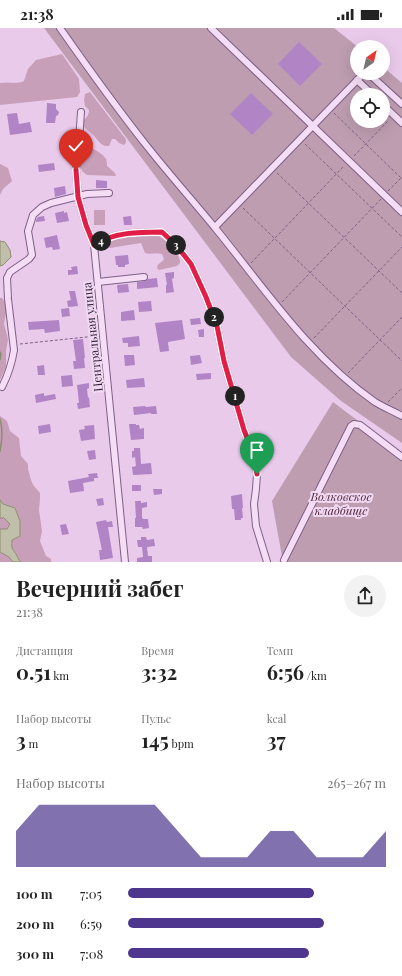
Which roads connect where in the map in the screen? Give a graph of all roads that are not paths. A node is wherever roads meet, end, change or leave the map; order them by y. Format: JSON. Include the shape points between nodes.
{"nodes":[{"id":1,"x":60,"y":28,"type":"edge"},
{"id":2,"x":210,"y":28,"type":"edge"},
{"id":3,"x":357,"y":80,"type":"joint"},
{"id":4,"x":376,"y":80,"type":"edge"},
{"id":5,"x":366,"y":88,"type":"edge"},
{"id":6,"x":402,"y":104,"type":"edge"},
{"id":7,"x":390,"y":111,"type":"edge"},
{"id":8,"x":81,"y":112,"type":"dead end"},
{"id":9,"x":402,"y":123,"type":"edge"},
{"id":10,"x":313,"y":126,"type":"junction"},
{"id":11,"x":109,"y":193,"type":"dead end"},
{"id":12,"x":78,"y":197,"type":"junction"},
{"id":13,"x":402,"y":212,"type":"edge"},
{"id":14,"x":215,"y":228,"type":"junction"},
{"id":15,"x":94,"y":245,"type":"junction"},
{"id":16,"x":144,"y":276,"type":"dead end"},
{"id":17,"x":98,"y":282,"type":"junction"},
{"id":18,"x":2,"y":387,"type":"dead end"},
{"id":19,"x":402,"y":416,"type":"edge"},
{"id":20,"x":402,"y":457,"type":"edge"},
{"id":21,"x":284,"y":560,"type":"dead end"},
{"id":22,"x":126,"y":562,"type":"edge"},
{"id":23,"x":267,"y":562,"type":"edge"}],
"edges":[{"from":1,"to":14,"type":"street","via":[[98,83]]},
{"from":2,"to":10,"type":"street"},
{"from":3,"to":5,"type":"street"},
{"from":3,"to":10,"type":"street"},
{"from":4,"to":6,"type":"street"},
{"from":7,"to":9,"type":"street"},
{"from":8,"to":12,"type":"street","name":"Центральная улица","via":[[76,170]]},
{"from":10,"to":13,"type":"street"},
{"from":10,"to":14,"type":"street"},
{"from":11,"to":12,"type":"street"},
{"from":12,"to":15,"type":"street","name":"Центральная улица"},
{"from":12,"to":18,"type":"street","via":[[51,203],[33,215],[28,231],[32,255],[10,272],[7,278],[14,350],[8,375]]},
{"from":14,"to":19,"type":"street","via":[[309,343],[344,378],[376,402]]},
{"from":15,"to":17,"type":"street","name":"Центральная улица"},
{"from":15,"to":23,"type":"street","via":[[110,237],[162,232],[191,264],[217,326],[224,361],[255,458],[256,526]]},
{"from":16,"to":17,"type":"street"},
{"from":17,"to":22,"type":"street","name":"Центральная улица"},
{"from":20,"to":21,"type":"street","via":[[360,425],[351,426]]}]}
